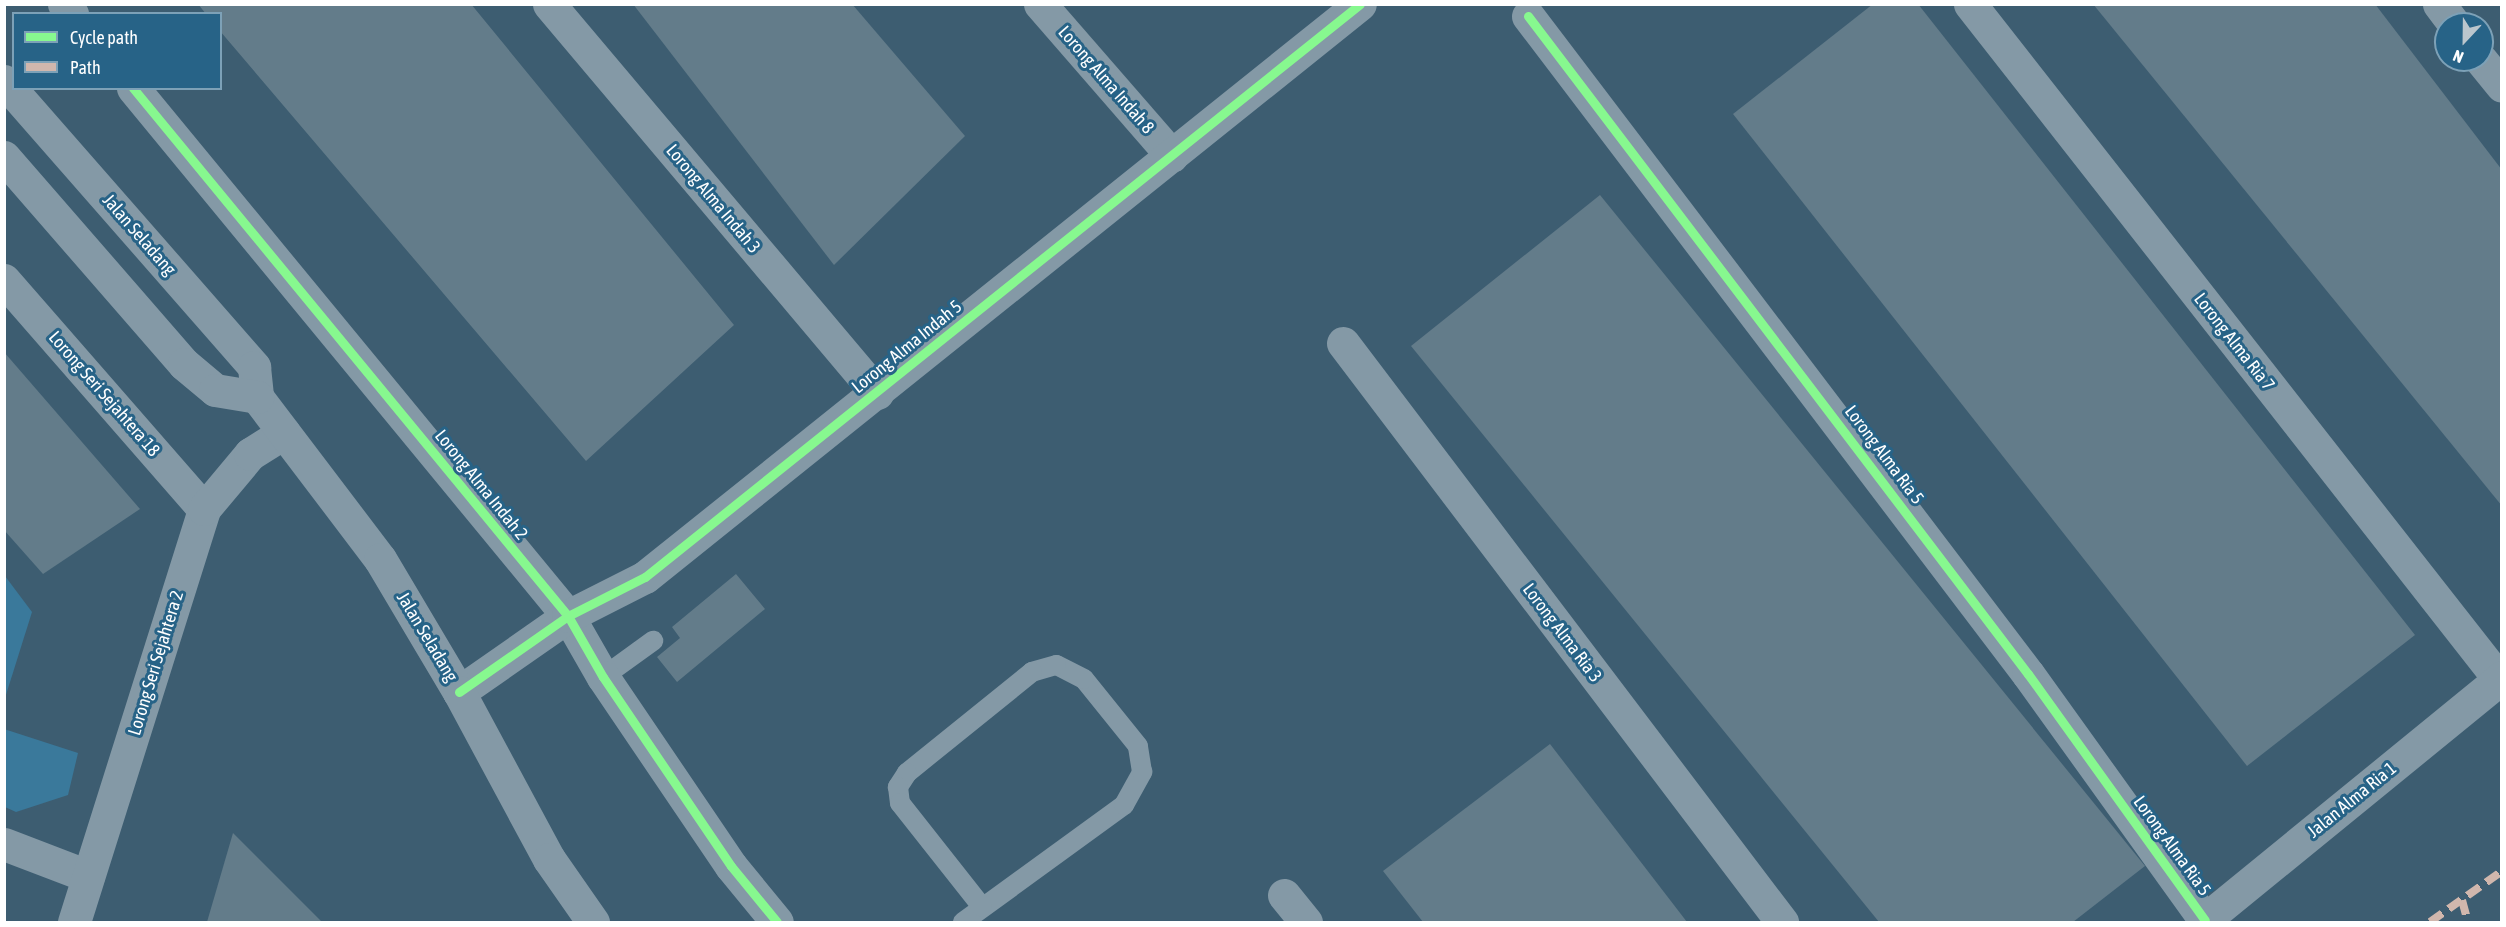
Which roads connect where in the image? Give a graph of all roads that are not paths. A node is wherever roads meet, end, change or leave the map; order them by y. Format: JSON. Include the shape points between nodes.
{"nodes":[{"id":1,"x":549,"y":4,"type":"edge"},
{"id":2,"x":1040,"y":4,"type":"edge"},
{"id":3,"x":1360,"y":4,"type":"edge"},
{"id":4,"x":1970,"y":4,"type":"edge"},
{"id":5,"x":1528,"y":16,"type":"dead end"},
{"id":6,"x":2491,"y":72,"type":"edge"},
{"id":7,"x":4,"y":81,"type":"edge"},
{"id":8,"x":2502,"y":86,"type":"edge"},
{"id":9,"x":135,"y":90,"type":"edge"},
{"id":10,"x":1172,"y":156,"type":"junction"},
{"id":11,"x":4,"y":157,"type":"edge"},
{"id":12,"x":4,"y":280,"type":"edge"},
{"id":13,"x":1343,"y":343,"type":"dead end"},
{"id":14,"x":876,"y":393,"type":"junction"},
{"id":15,"x":257,"y":397,"type":"junction"},
{"id":16,"x":284,"y":434,"type":"junction"},
{"id":17,"x":204,"y":509,"type":"junction"},
{"id":18,"x":568,"y":616,"type":"junction"},
{"id":19,"x":653,"y":640,"type":"dead end"},
{"id":20,"x":603,"y":677,"type":"junction"},
{"id":21,"x":2500,"y":678,"type":"edge"},
{"id":22,"x":459,"y":692,"type":"junction"},
{"id":23,"x":4,"y":844,"type":"edge"},
{"id":24,"x":88,"y":876,"type":"junction"},
{"id":25,"x":1284,"y":895,"type":"dead end"},
{"id":26,"x":982,"y":907,"type":"junction"},
{"id":27,"x":2203,"y":921,"type":"edge"},
{"id":28,"x":74,"y":922,"type":"edge"},
{"id":29,"x":593,"y":922,"type":"edge"},
{"id":30,"x":777,"y":922,"type":"edge"},
{"id":31,"x":963,"y":922,"type":"edge"},
{"id":32,"x":1306,"y":922,"type":"edge"},
{"id":33,"x":1782,"y":922,"type":"edge"}],
"edges":[{"from":1,"to":14,"type":"street","name":"Lorong Alma Indah 3"},
{"from":2,"to":10,"type":"street","name":"Lorong Alma Indah 8"},
{"from":3,"to":10,"type":"street","name":"Lorong Alma Indah 5"},
{"from":4,"to":21,"type":"street","name":"Lorong Alma Ria 7"},
{"from":5,"to":27,"type":"street","name":"Lorong Alma Ria 5","via":[[2021,665]]},
{"from":6,"to":8,"type":"street"},
{"from":7,"to":15,"type":"street","name":"Jalan Seladang","via":[[254,367]]},
{"from":9,"to":18,"type":"street","name":"Lorong Alma Indah 2"},
{"from":10,"to":14,"type":"street","name":"Lorong Alma Indah 5"},
{"from":11,"to":15,"type":"street","via":[[184,364],[215,390]]},
{"from":12,"to":17,"type":"street","name":"Lorong Seri Sejahtera 18"},
{"from":13,"to":33,"type":"street","name":"Lorong Alma Ria 3"},
{"from":14,"to":18,"type":"street","name":"Lorong Alma Indah 5","via":[[645,577]]},
{"from":15,"to":16,"type":"street","name":"Jalan Seladang"},
{"from":16,"to":17,"type":"street","name":"Lorong Seri Sejahtera 2","via":[[250,454]]},
{"from":16,"to":22,"type":"street","name":"Jalan Seladang","via":[[380,559]]},
{"from":17,"to":24,"type":"street","name":"Lorong Seri Sejahtera 2"},
{"from":18,"to":20,"type":"street","name":"Lorong Alma Indah 2"},
{"from":18,"to":22,"type":"street","name":"Lorong Alma Indah 5"},
{"from":19,"to":20,"type":"lane"},
{"from":20,"to":30,"type":"street","name":"Lorong Alma Indah 2","via":[[731,866]]},
{"from":21,"to":27,"type":"street","name":"Jalan Alma Ria 1"},
{"from":22,"to":29,"type":"street","name":"Jalan Seladang","via":[[549,859]]},
{"from":23,"to":24,"type":"street"},
{"from":24,"to":28,"type":"street","name":"Lorong Seri Sejahtera 2"},
{"from":25,"to":32,"type":"street"},
{"from":26,"to":26,"type":"lane","via":[[1124,805],[1143,772],[1138,746],[1098,696],[1084,679],[1056,665],[1032,672],[907,773],[898,787],[900,803]]},
{"from":26,"to":31,"type":"lane"}]}
